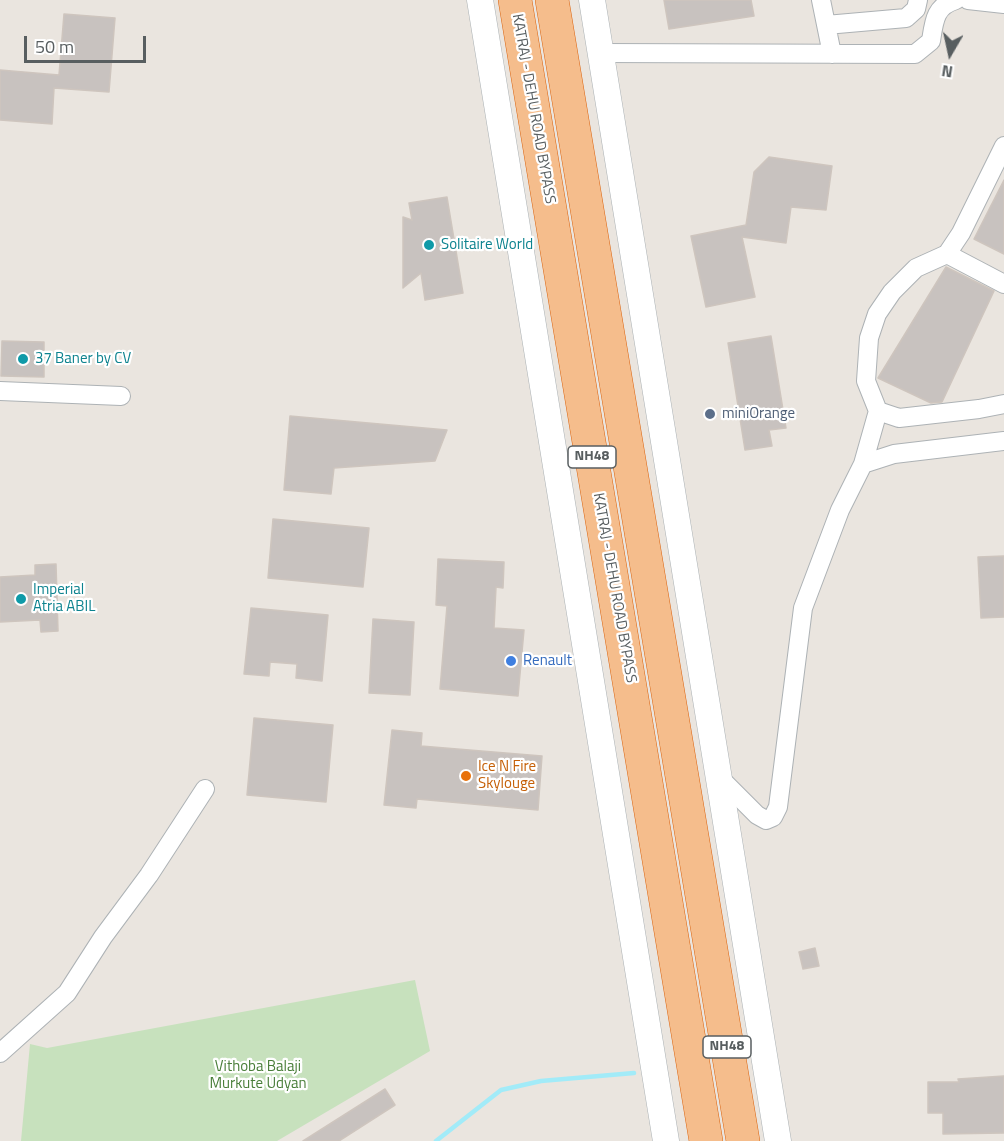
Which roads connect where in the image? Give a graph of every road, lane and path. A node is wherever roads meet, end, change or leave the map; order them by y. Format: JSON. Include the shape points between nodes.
{"nodes":[{"id":1,"x":480,"y":0,"type":"edge"},
{"id":2,"x":515,"y":0,"type":"edge"},
{"id":3,"x":552,"y":0,"type":"edge"},
{"id":4,"x":592,"y":0,"type":"edge"},
{"id":5,"x":821,"y":0,"type":"edge"},
{"id":6,"x":918,"y":0,"type":"edge"},
{"id":7,"x":956,"y":0,"type":"edge"},
{"id":8,"x":968,"y":0,"type":"edge"},
{"id":9,"x":1004,"y":4,"type":"edge"},
{"id":10,"x":826,"y":25,"type":"junction"},
{"id":11,"x":600,"y":53,"type":"junction"},
{"id":12,"x":832,"y":54,"type":"junction"},
{"id":13,"x":1004,"y":146,"type":"edge"},
{"id":14,"x":947,"y":254,"type":"junction"},
{"id":15,"x":1004,"y":284,"type":"edge"},
{"id":16,"x":0,"y":392,"type":"edge"},
{"id":17,"x":121,"y":396,"type":"dead end"},
{"id":18,"x":1004,"y":404,"type":"edge"},
{"id":19,"x":878,"y":411,"type":"junction"},
{"id":20,"x":1004,"y":441,"type":"edge"},
{"id":21,"x":862,"y":464,"type":"junction"},
{"id":22,"x":719,"y":777,"type":"junction"},
{"id":23,"x":205,"y":789,"type":"dead end"},
{"id":24,"x":0,"y":1053,"type":"edge"},
{"id":25,"x":666,"y":1141,"type":"edge"},
{"id":26,"x":706,"y":1141,"type":"edge"},
{"id":27,"x":743,"y":1141,"type":"edge"},
{"id":28,"x":778,"y":1141,"type":"edge"}],
"edges":[{"from":1,"to":25,"type":"street"},
{"from":2,"to":26,"type":"highway","name":"KATRAJ - DEHU ROAD BYPASS","number":"NH48"},
{"from":3,"to":27,"type":"highway","number":"NH48"},
{"from":4,"to":11,"type":"street"},
{"from":5,"to":10,"type":"street"},
{"from":6,"to":10,"type":"street","via":[[916,9],[906,18]]},
{"from":7,"to":12,"type":"street","via":[[945,3],[934,19],[931,41],[915,54]]},
{"from":8,"to":9,"type":"street"},
{"from":10,"to":12,"type":"street"},
{"from":11,"to":12,"type":"street"},
{"from":11,"to":22,"type":"street"},
{"from":13,"to":14,"type":"street"},
{"from":14,"to":15,"type":"street"},
{"from":14,"to":19,"type":"street","via":[[916,268],[877,314],[869,338],[866,381]]},
{"from":16,"to":17,"type":"street"},
{"from":18,"to":19,"type":"street","via":[[899,418]]},
{"from":19,"to":21,"type":"street"},
{"from":20,"to":21,"type":"street","via":[[894,454]]},
{"from":21,"to":22,"type":"street","via":[[803,608],[778,807],[773,818],[766,820],[757,815]]},
{"from":22,"to":28,"type":"street"},
{"from":23,"to":24,"type":"street","via":[[67,993]]}]}
